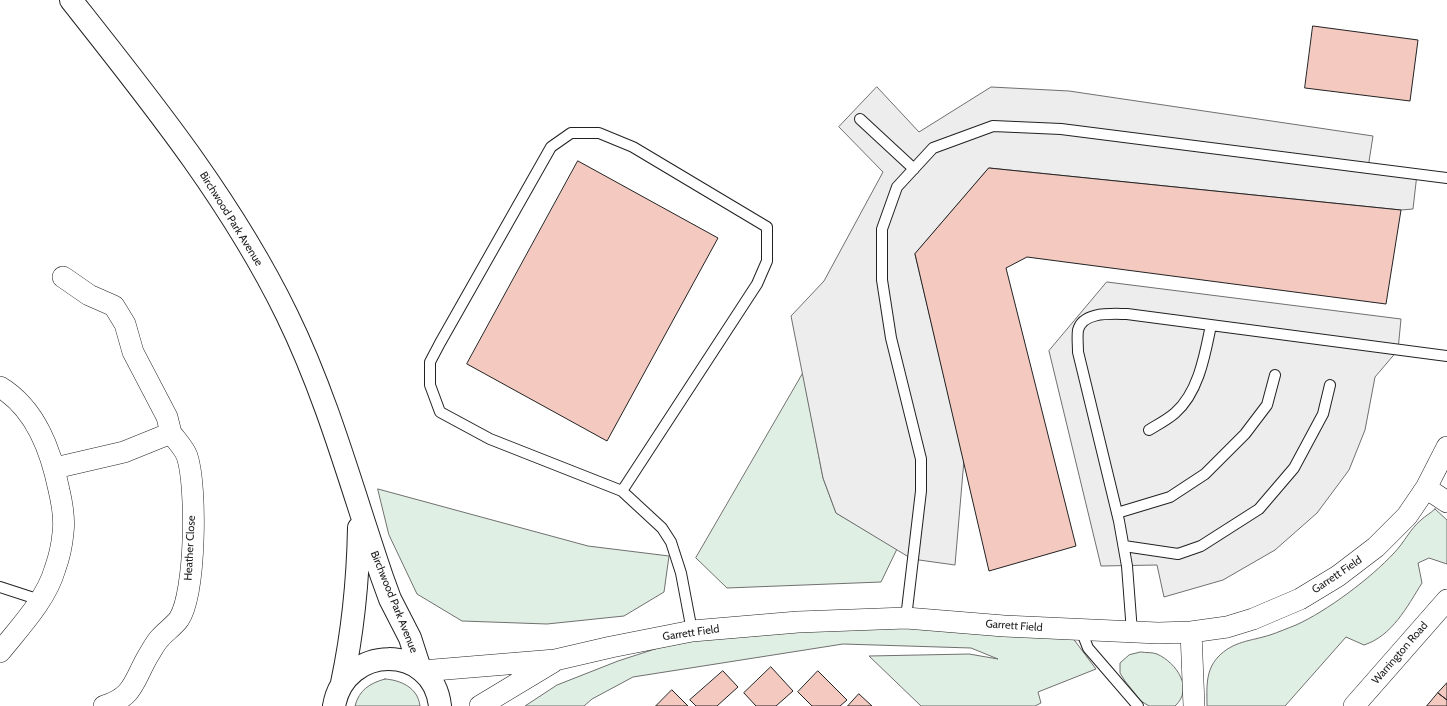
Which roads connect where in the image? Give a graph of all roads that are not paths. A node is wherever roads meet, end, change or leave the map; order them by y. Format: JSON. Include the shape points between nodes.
{"nodes":[{"id":1,"x":71,"y":0,"type":"edge"},
{"id":2,"x":860,"y":119,"type":"dead end"},
{"id":3,"x":914,"y":169,"type":"junction"},
{"id":4,"x":1447,"y":178,"type":"edge"},
{"id":5,"x":63,"y":277,"type":"dead end"},
{"id":6,"x":1211,"y":325,"type":"junction"},
{"id":7,"x":1447,"y":356,"type":"edge"},
{"id":8,"x":1275,"y":375,"type":"dead end"},
{"id":9,"x":1330,"y":385,"type":"dead end"},
{"id":10,"x":0,"y":387,"type":"edge"},
{"id":11,"x":1149,"y":430,"type":"dead end"},
{"id":12,"x":171,"y":433,"type":"junction"},
{"id":13,"x":1447,"y":447,"type":"edge"},
{"id":14,"x":55,"y":468,"type":"junction"},
{"id":15,"x":1426,"y":488,"type":"junction"},
{"id":16,"x":622,"y":491,"type":"junction"},
{"id":17,"x":1447,"y":502,"type":"edge"},
{"id":18,"x":360,"y":511,"type":"junction"},
{"id":19,"x":1117,"y":513,"type":"junction"},
{"id":20,"x":1124,"y":546,"type":"junction"},
{"id":21,"x":0,"y":587,"type":"edge"},
{"id":22,"x":40,"y":600,"type":"junction"},
{"id":23,"x":1447,"y":600,"type":"edge"},
{"id":24,"x":906,"y":618,"type":"junction"},
{"id":25,"x":1081,"y":630,"type":"junction"},
{"id":26,"x":692,"y":631,"type":"junction"},
{"id":27,"x":1132,"y":632,"type":"junction"},
{"id":28,"x":1191,"y":632,"type":"junction"},
{"id":29,"x":0,"y":652,"type":"edge"},
{"id":30,"x":555,"y":660,"type":"junction"},
{"id":31,"x":421,"y":670,"type":"junction"},
{"id":32,"x":342,"y":683,"type":"junction"},
{"id":33,"x":104,"y":706,"type":"edge"},
{"id":34,"x":334,"y":706,"type":"edge"},
{"id":35,"x":440,"y":706,"type":"edge"},
{"id":36,"x":480,"y":706,"type":"edge"},
{"id":37,"x":1138,"y":706,"type":"edge"},
{"id":38,"x":1194,"y":706,"type":"edge"},
{"id":39,"x":1354,"y":706,"type":"edge"}],
"edges":[{"from":1,"to":18,"type":"main road","name":"Birchwood Park Avenue","via":[[187,150],[248,242],[287,315],[331,418]]},
{"from":2,"to":3,"type":"lane"},
{"from":3,"to":4,"type":"lane","via":[[933,148],[993,126],[1060,129]]},
{"from":3,"to":24,"type":"lane","via":[[898,187],[882,229],[882,280],[891,338],[921,459],[921,491]]},
{"from":5,"to":12,"type":"street","name":"Heather Close","via":[[88,295],[114,306],[125,324],[133,352],[167,417]]},
{"from":6,"to":7,"type":"lane"},
{"from":6,"to":11,"type":"lane","via":[[1203,364],[1192,390],[1176,413]]},
{"from":6,"to":19,"type":"lane","via":[[1127,314],[1102,314],[1086,319],[1078,329],[1078,352]]},
{"from":8,"to":19,"type":"lane","via":[[1267,405],[1245,434],[1205,474],[1170,497]]},
{"from":9,"to":20,"type":"lane","via":[[1323,414],[1294,468],[1259,509],[1201,546],[1178,554]]},
{"from":10,"to":14,"type":"street","via":[[30,415],[45,441]]},
{"from":12,"to":14,"type":"street","via":[[124,452]]},
{"from":12,"to":33,"type":"street","name":"Heather Close","via":[[186,455],[193,490],[192,566],[187,596],[179,618],[158,640],[134,686],[116,702]]},
{"from":13,"to":15,"type":"street"},
{"from":14,"to":22,"type":"street","via":[[62,503],[63,532],[55,570]]},
{"from":15,"to":17,"type":"street"},
{"from":15,"to":28,"type":"street","name":"Garrett Field","via":[[1407,516],[1376,547],[1338,576],[1300,600],[1253,619]]},
{"from":16,"to":16,"type":"lane","via":[[490,439],[440,412],[430,385],[430,362],[440,343],[551,147],[571,133],[599,133],[633,147],[767,227],[767,261],[757,284]]},
{"from":16,"to":26,"type":"lane","via":[[662,528],[671,542],[682,573]]},
{"from":18,"to":31,"type":"main road","name":"Birchwood Park Avenue","via":[[390,599],[410,638]]},
{"from":18,"to":32,"type":"main road","name":"Birchwood Park Avenue","via":[[357,593]]},
{"from":19,"to":20,"type":"lane"},
{"from":20,"to":27,"type":"lane"},
{"from":21,"to":22,"type":"lane"},
{"from":22,"to":29,"type":"street"},
{"from":23,"to":39,"type":"street","name":"Warrington Road"},
{"from":24,"to":25,"type":"street","name":"Garrett Field"},
{"from":24,"to":26,"type":"street","name":"Garrett Field","via":[[798,622]]},
{"from":25,"to":27,"type":"street","name":"Garrett Field"},
{"from":25,"to":37,"type":"lane","via":[[1088,648]]},
{"from":26,"to":30,"type":"street","name":"Garrett Field"},
{"from":27,"to":28,"type":"street","name":"Garrett Field"},
{"from":28,"to":38,"type":"street"},
{"from":30,"to":31,"type":"street","name":"Garrett Field"},
{"from":30,"to":36,"type":"street","name":"Garrett Field"},
{"from":31,"to":32,"type":"main road","via":[[393,659],[378,659],[358,668]]},
{"from":31,"to":35,"type":"main road","via":[[433,683]]},
{"from":32,"to":34,"type":"main road","name":"Birchwood Park Avenue"}]}
